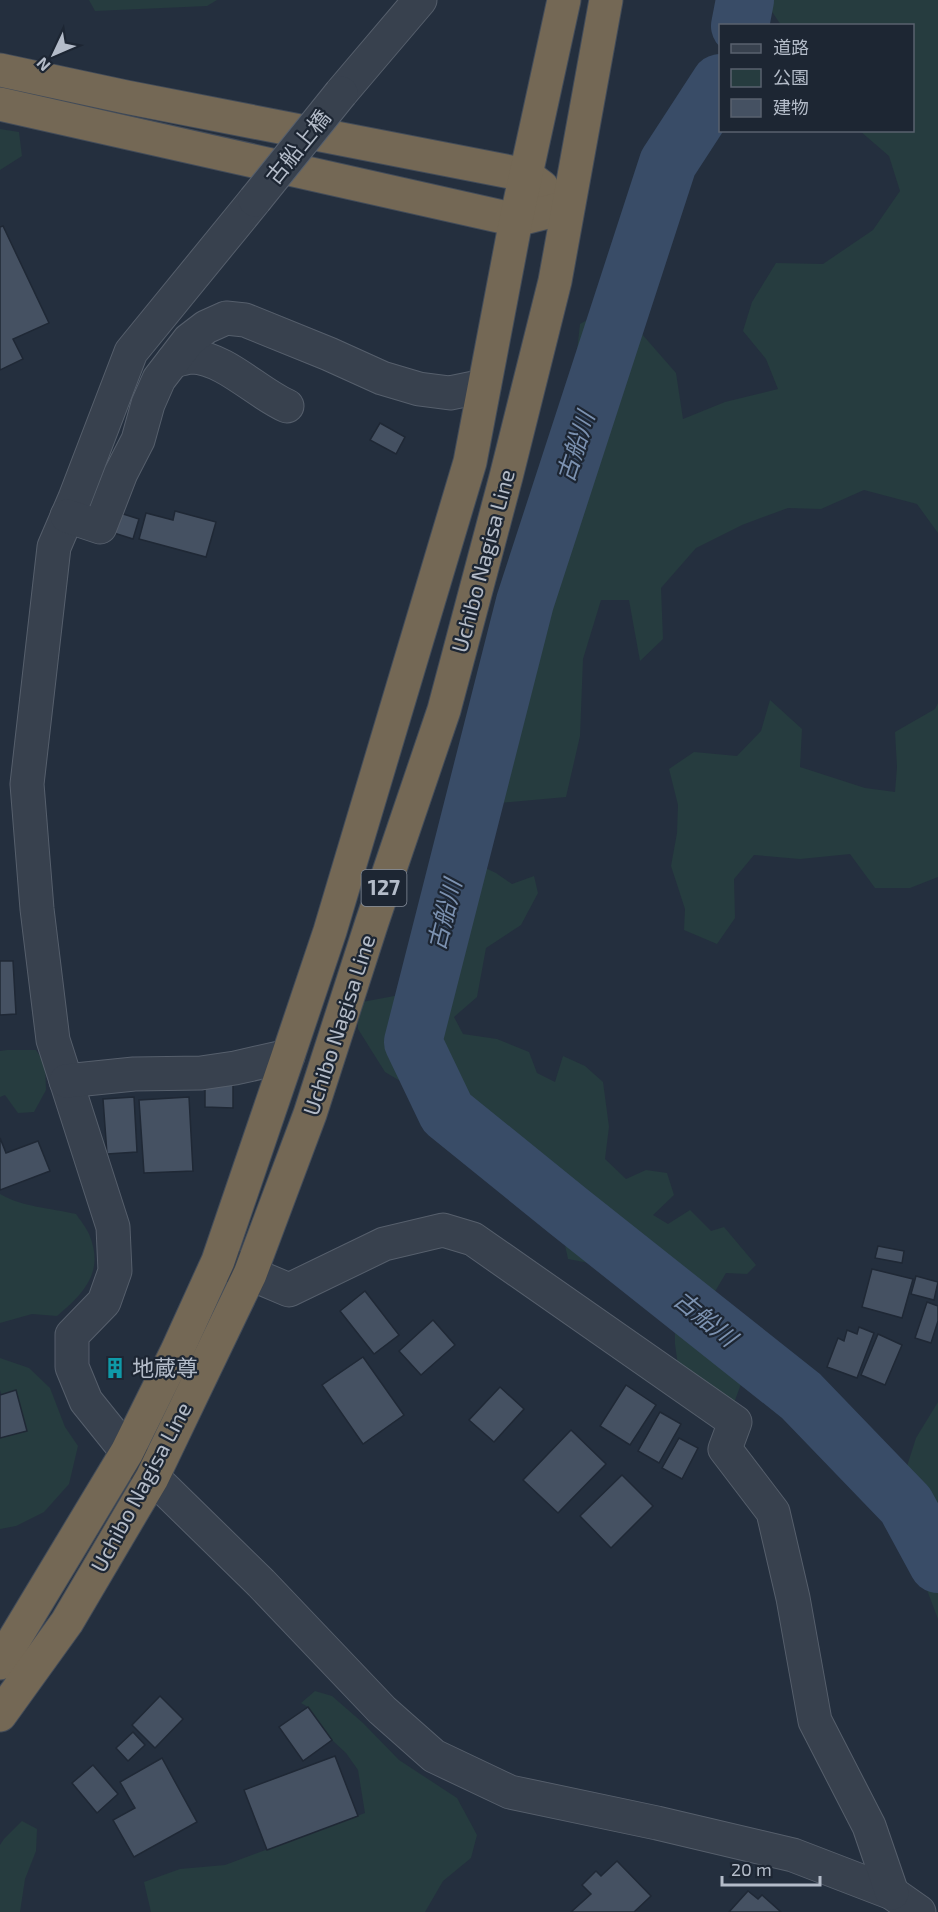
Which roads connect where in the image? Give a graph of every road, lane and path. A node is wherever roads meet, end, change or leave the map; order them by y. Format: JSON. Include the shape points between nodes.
{"nodes":[{"id":1,"x":420,"y":0,"type":"edge"},
{"id":2,"x":564,"y":0,"type":"edge"},
{"id":3,"x":606,"y":0,"type":"edge"},
{"id":4,"x":0,"y":70,"type":"edge"},
{"id":5,"x":0,"y":104,"type":"edge"},
{"id":6,"x":526,"y":175,"type":"junction"},
{"id":7,"x":567,"y":207,"type":"junction"},
{"id":8,"x":516,"y":220,"type":"junction"},
{"id":9,"x":173,"y":362,"type":"junction"},
{"id":10,"x":484,"y":386,"type":"junction"},
{"id":11,"x":287,"y":405,"type":"dead end"},
{"id":12,"x":67,"y":516,"type":"junction"},
{"id":13,"x":288,"y":1056,"type":"junction"},
{"id":14,"x":66,"y":1081,"type":"junction"},
{"id":15,"x":218,"y":1261,"type":"junction"},
{"id":16,"x":250,"y":1274,"type":"junction"},
{"id":17,"x":127,"y":1452,"type":"junction"},
{"id":18,"x":152,"y":1478,"type":"junction"},
{"id":19,"x":0,"y":1663,"type":"edge"},
{"id":20,"x":0,"y":1714,"type":"edge"},
{"id":21,"x":892,"y":1893,"type":"junction"},
{"id":22,"x":919,"y":1912,"type":"edge"}],
"edges":[{"from":1,"to":12,"type":"street","name":"古船上橋","bridge":true,"via":[[131,352]]},
{"from":2,"to":6,"type":"highway","name":"Uchibo Nagisa Line","number":"127"},
{"from":3,"to":7,"type":"highway","name":"Uchibo Nagisa Line","number":"127"},
{"from":4,"to":6,"type":"highway"},
{"from":5,"to":8,"type":"highway"},
{"from":6,"to":7,"type":"highway"},
{"from":6,"to":8,"type":"highway","name":"Uchibo Nagisa Line","number":"127"},
{"from":7,"to":8,"type":"highway"},
{"from":7,"to":16,"type":"highway","name":"Uchibo Nagisa Line","number":"127","via":[[555,281],[444,710],[310,1114]]},
{"from":8,"to":10,"type":"highway","name":"Uchibo Nagisa Line","number":"127"},
{"from":9,"to":10,"type":"street","via":[[189,340],[225,318],[245,320],[382,378],[418,389],[450,393]]},
{"from":9,"to":11,"type":"street","via":[[190,357],[208,360]]},
{"from":9,"to":12,"type":"street","via":[[159,379],[138,440],[100,527]]},
{"from":10,"to":13,"type":"highway","name":"Uchibo Nagisa Line","number":"127","via":[[470,462],[330,931]]},
{"from":12,"to":14,"type":"street","name":"古船上橋","via":[[54,547],[27,784],[53,1040]]},
{"from":13,"to":14,"type":"street","via":[[201,1073]]},
{"from":13,"to":15,"type":"highway","name":"Uchibo Nagisa Line","number":"127"},
{"from":14,"to":17,"type":"street","name":"古船上橋","via":[[113,1227],[115,1271],[104,1302],[72,1335],[72,1367],[86,1401]]},
{"from":15,"to":16,"type":"street"},
{"from":15,"to":17,"type":"highway","name":"Uchibo Nagisa Line","number":"127"},
{"from":16,"to":18,"type":"highway","name":"Uchibo Nagisa Line","number":"127"},
{"from":16,"to":21,"type":"street","via":[[289,1290],[384,1244],[443,1230],[473,1239],[735,1422],[725,1449],[773,1512],[815,1721],[869,1826]]},
{"from":17,"to":18,"type":"street","name":"古船上橋"},
{"from":17,"to":19,"type":"highway","name":"Uchibo Nagisa Line","number":"127"},
{"from":18,"to":20,"type":"highway","name":"Uchibo Nagisa Line","number":"127","via":[[67,1622]]},
{"from":18,"to":21,"type":"street","name":"古船上橋","via":[[261,1583],[382,1710],[434,1756],[510,1792],[793,1855]]},
{"from":21,"to":22,"type":"street","name":"古船上橋"}]}
